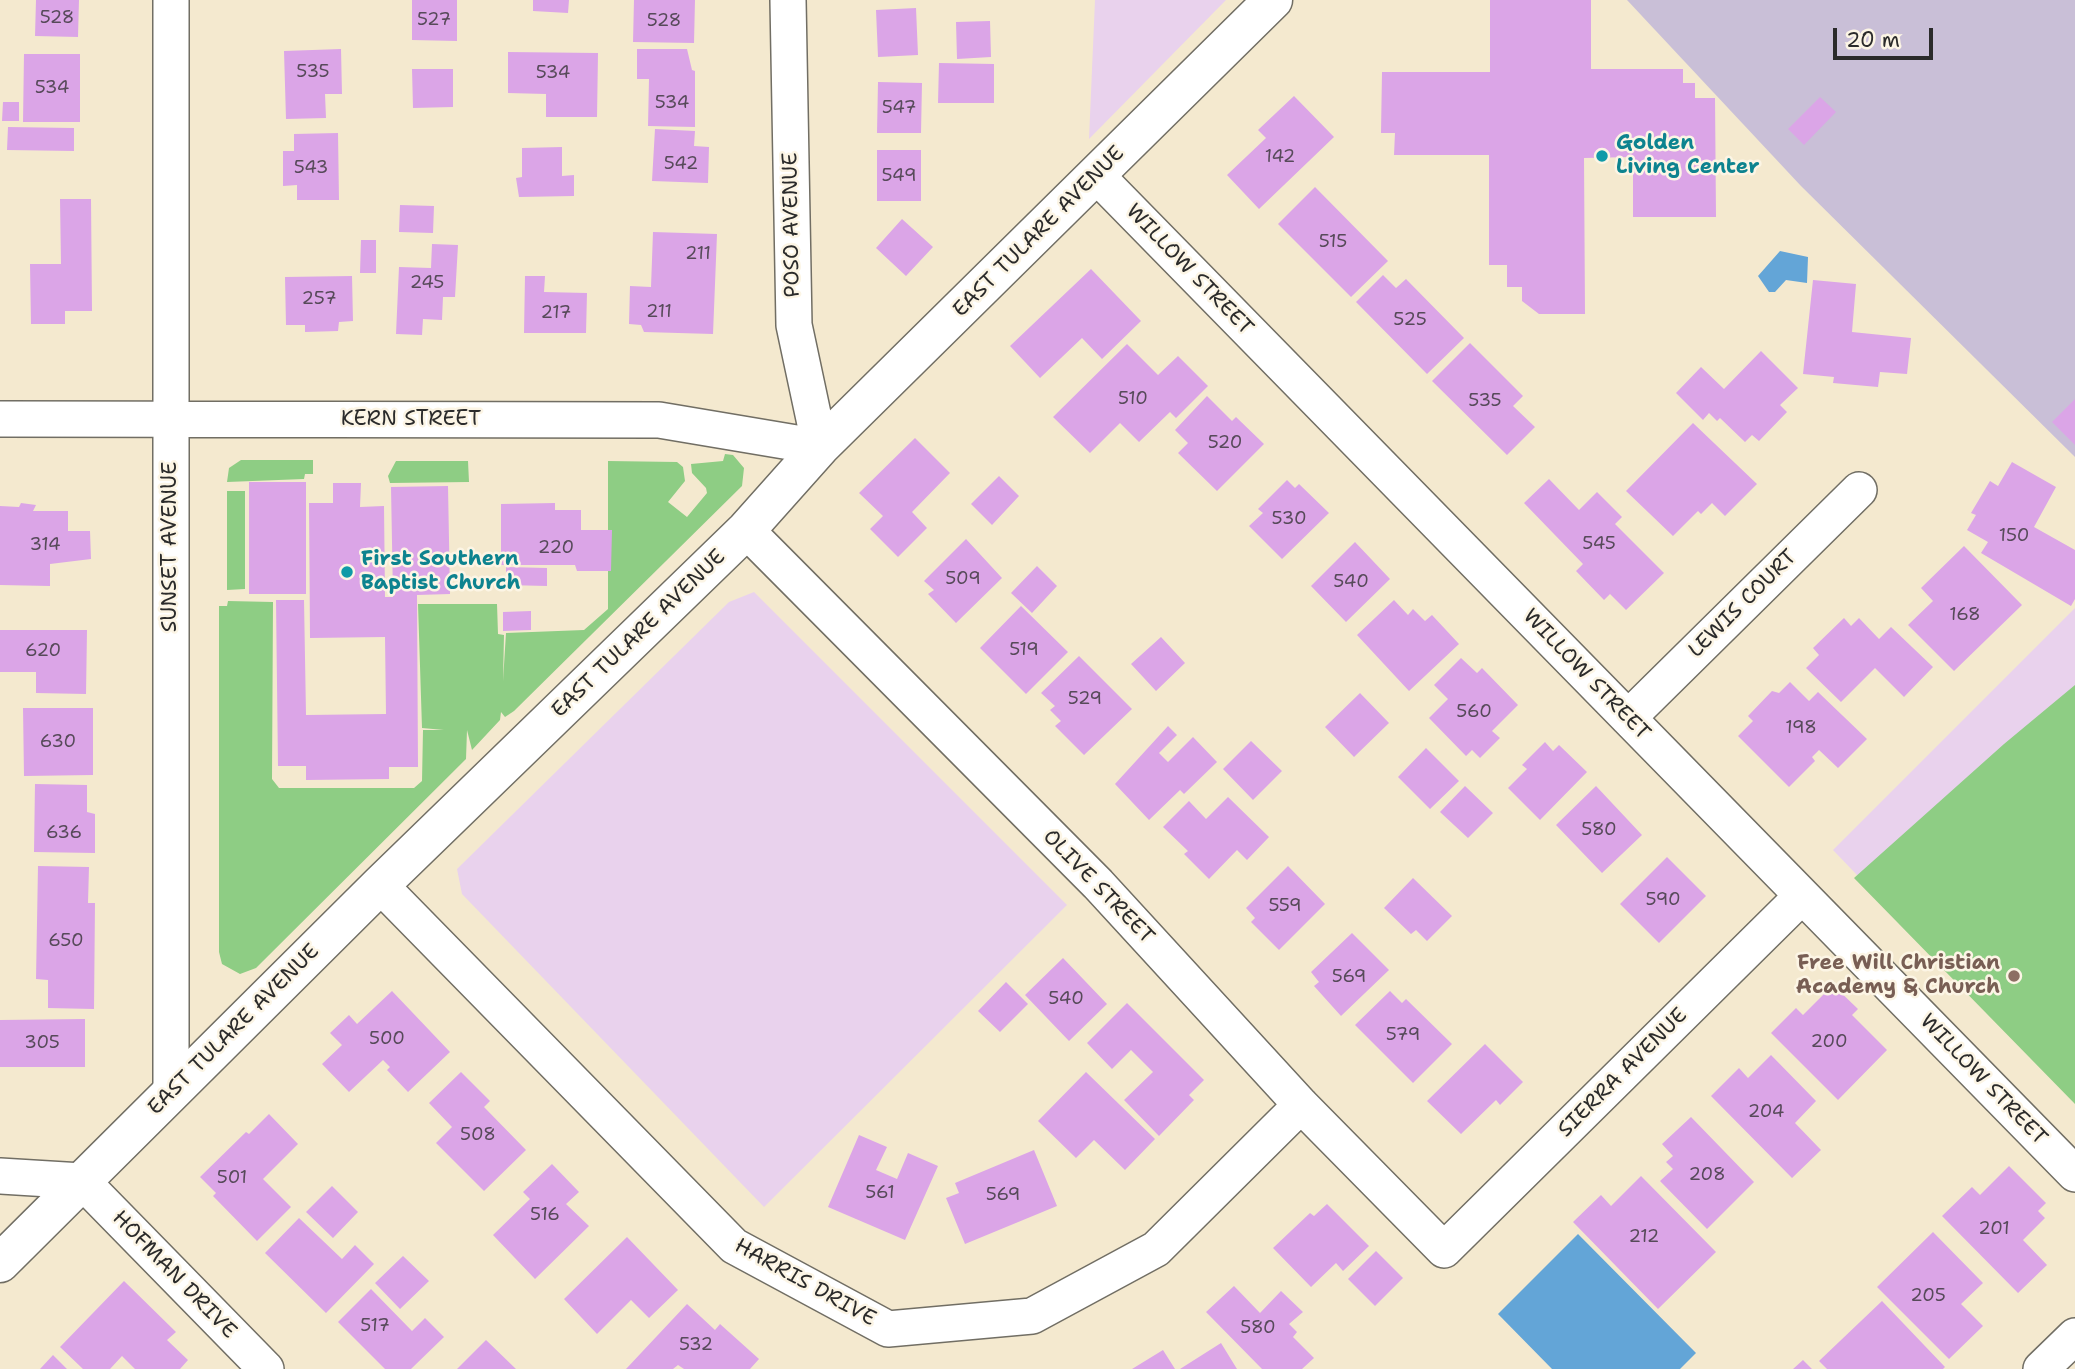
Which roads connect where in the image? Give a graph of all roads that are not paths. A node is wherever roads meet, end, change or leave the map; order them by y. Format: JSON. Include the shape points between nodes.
{"nodes":[{"id":1,"x":171,"y":0,"type":"edge"},
{"id":2,"x":788,"y":0,"type":"edge"},
{"id":3,"x":1273,"y":0,"type":"edge"},
{"id":4,"x":1096,"y":175,"type":"junction"},
{"id":5,"x":0,"y":419,"type":"edge"},
{"id":6,"x":171,"y":419,"type":"junction"},
{"id":7,"x":820,"y":447,"type":"junction"},
{"id":8,"x":1859,"y":490,"type":"dead end"},
{"id":9,"x":746,"y":530,"type":"junction"},
{"id":10,"x":1628,"y":718,"type":"junction"},
{"id":11,"x":380,"y":885,"type":"junction"},
{"id":12,"x":1802,"y":896,"type":"junction"},
{"id":13,"x":171,"y":1093,"type":"junction"},
{"id":14,"x":1301,"y":1105,"type":"junction"},
{"id":15,"x":2075,"y":1174,"type":"edge"},
{"id":16,"x":0,"y":1177,"type":"edge"},
{"id":17,"x":82,"y":1181,"type":"junction"},
{"id":18,"x":1444,"y":1250,"type":"joint"},
{"id":19,"x":0,"y":1263,"type":"edge"},
{"id":20,"x":2075,"y":1336,"type":"edge"},
{"id":21,"x":266,"y":1369,"type":"edge"},
{"id":22,"x":2041,"y":1369,"type":"edge"}],
"edges":[{"from":1,"to":6,"type":"street","name":"SUNSET AVENUE"},
{"from":2,"to":7,"type":"street","name":"POSO AVENUE","via":[[794,325]]},
{"from":3,"to":4,"type":"street","name":"EAST TULARE AVENUE"},
{"from":4,"to":7,"type":"street","name":"EAST TULARE AVENUE"},
{"from":4,"to":10,"type":"street","name":"WILLOW STREET"},
{"from":5,"to":6,"type":"street","name":"KERN STREET"},
{"from":6,"to":7,"type":"street","name":"KERN STREET","via":[[659,421]]},
{"from":6,"to":13,"type":"street","name":"SUNSET AVENUE"},
{"from":7,"to":9,"type":"street","name":"EAST TULARE AVENUE"},
{"from":8,"to":10,"type":"street","name":"LEWIS COURT"},
{"from":9,"to":11,"type":"street","name":"EAST TULARE AVENUE"},
{"from":9,"to":14,"type":"street","name":"OLIVE STREET","via":[[1098,884]]},
{"from":10,"to":12,"type":"street","name":"WILLOW STREET"},
{"from":11,"to":13,"type":"street","name":"EAST TULARE AVENUE"},
{"from":11,"to":14,"type":"street","name":"HARRIS DRIVE","via":[[734,1246],[888,1329],[1032,1316],[1044,1310],[1156,1249]]},
{"from":12,"to":15,"type":"street","name":"WILLOW STREET"},
{"from":12,"to":18,"type":"street","name":"SIERRA AVENUE"},
{"from":13,"to":17,"type":"street","name":"EAST TULARE AVENUE"},
{"from":14,"to":18,"type":"street","name":"OLIVE STREET"},
{"from":16,"to":17,"type":"street"},
{"from":17,"to":19,"type":"street","name":"EAST TULARE AVENUE"},
{"from":17,"to":21,"type":"street","name":"HOFMAN DRIVE"},
{"from":20,"to":22,"type":"street"}]}
